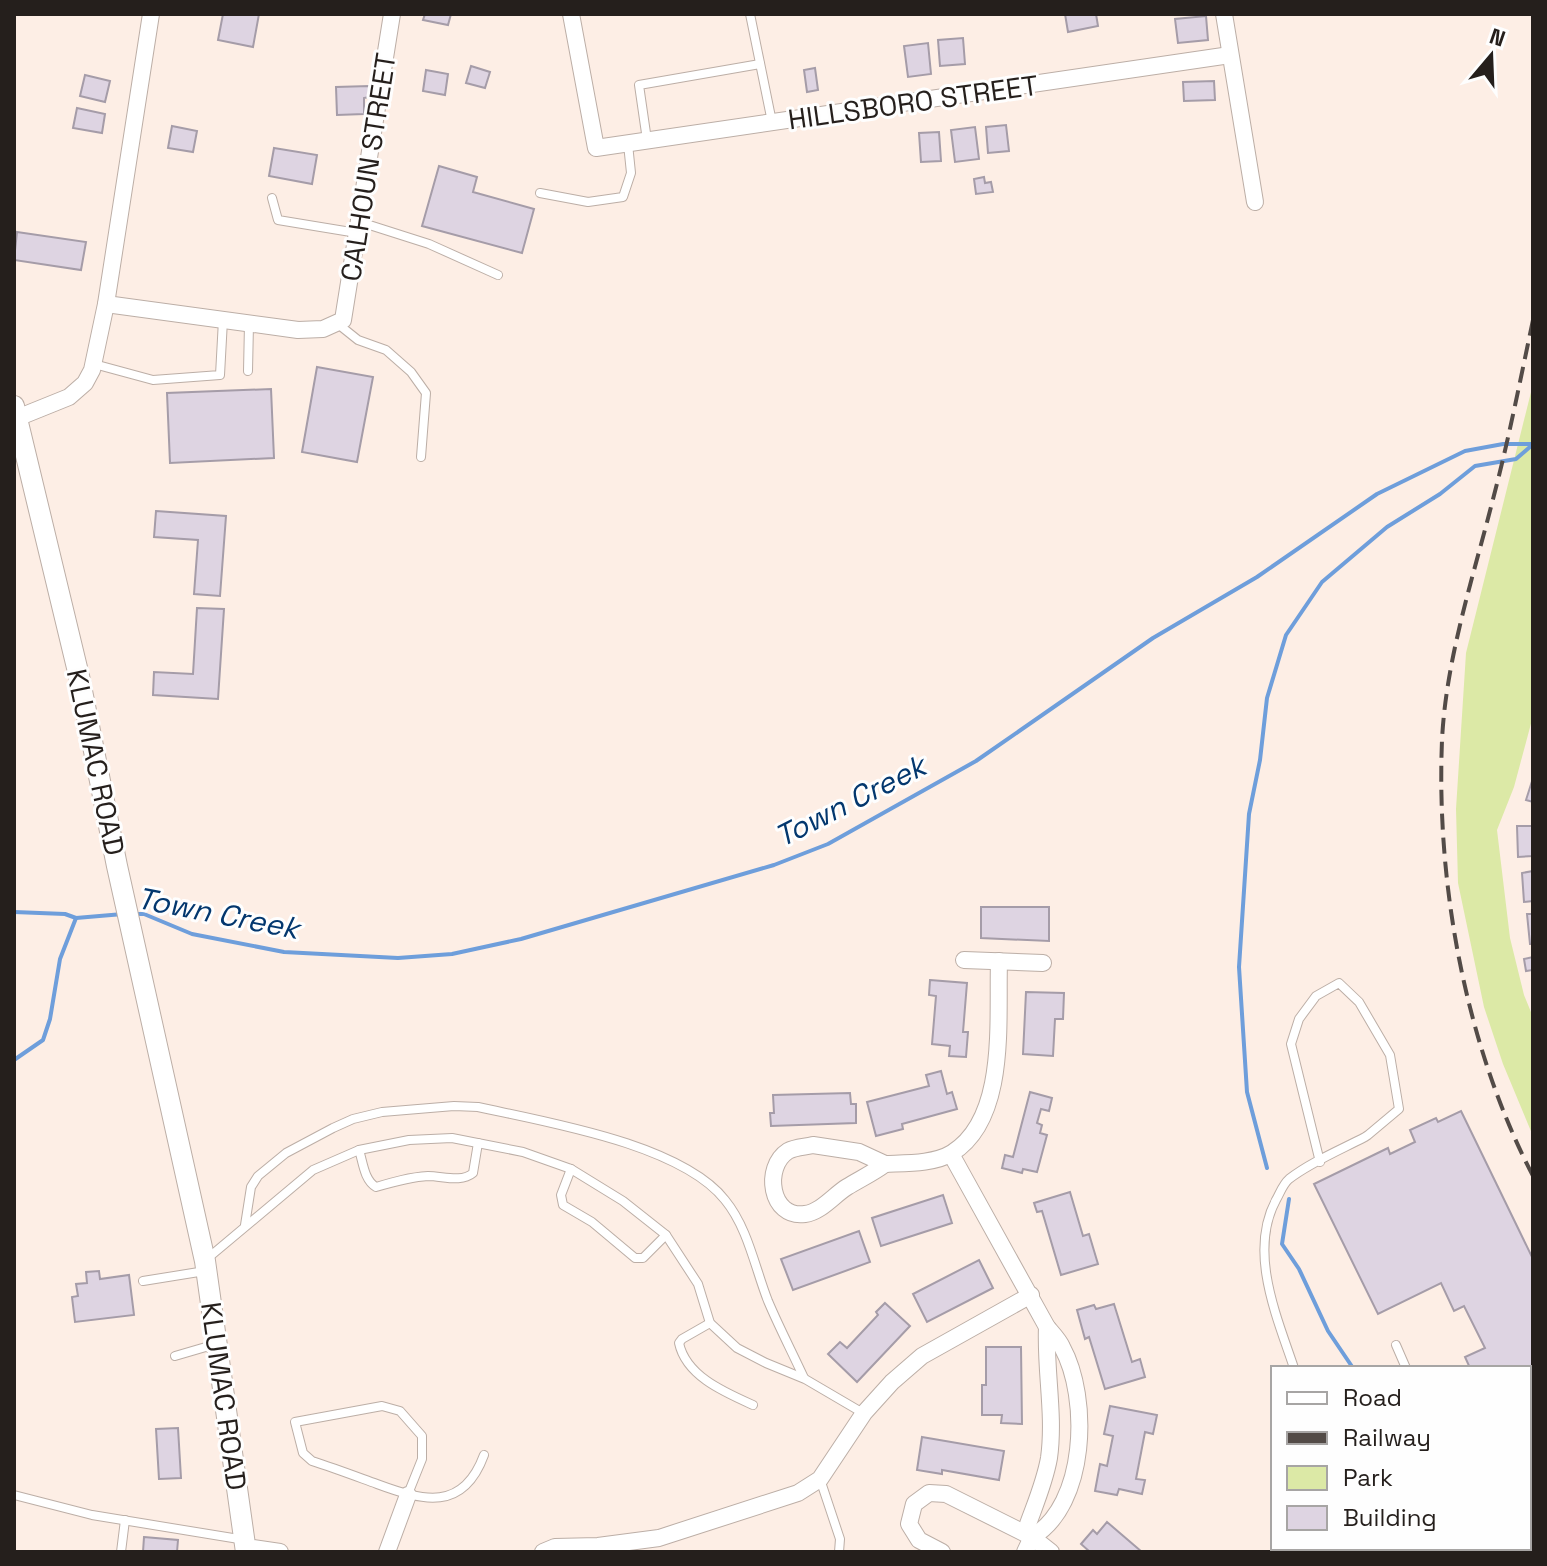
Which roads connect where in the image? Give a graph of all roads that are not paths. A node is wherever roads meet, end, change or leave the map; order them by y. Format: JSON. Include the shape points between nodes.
{"nodes":[{"id":1,"x":151,"y":14,"type":"edge"},
{"id":2,"x":392,"y":14,"type":"edge"},
{"id":3,"x":571,"y":14,"type":"edge"},
{"id":4,"x":750,"y":14,"type":"edge"},
{"id":5,"x":1224,"y":14,"type":"edge"},
{"id":6,"x":1230,"y":55,"type":"junction"},
{"id":7,"x":760,"y":64,"type":"junction"},
{"id":8,"x":772,"y":122,"type":"junction"},
{"id":9,"x":647,"y":141,"type":"junction"},
{"id":10,"x":628,"y":144,"type":"junction"},
{"id":11,"x":540,"y":193,"type":"dead end"},
{"id":12,"x":272,"y":198,"type":"dead end"},
{"id":13,"x":1255,"y":202,"type":"dead end"},
{"id":14,"x":359,"y":228,"type":"junction"},
{"id":15,"x":498,"y":275,"type":"dead end"},
{"id":16,"x":106,"y":304,"type":"junction"},
{"id":17,"x":223,"y":320,"type":"junction"},
{"id":18,"x":340,"y":322,"type":"junction"},
{"id":19,"x":249,"y":324,"type":"junction"},
{"id":20,"x":94,"y":364,"type":"junction"},
{"id":21,"x":248,"y":371,"type":"dead end"},
{"id":22,"x":16,"y":412,"type":"edge"},
{"id":23,"x":421,"y":457,"type":"dead end"},
{"id":24,"x":964,"y":960,"type":"dead end"},
{"id":25,"x":999,"y":961,"type":"junction"},
{"id":26,"x":1043,"y":963,"type":"dead end"},
{"id":27,"x":478,"y":1143,"type":"junction"},
{"id":28,"x":359,"y":1150,"type":"junction"},
{"id":29,"x":951,"y":1154,"type":"junction"},
{"id":30,"x":1320,"y":1162,"type":"junction"},
{"id":31,"x":885,"y":1164,"type":"junction"},
{"id":32,"x":571,"y":1169,"type":"junction"},
{"id":33,"x":245,"y":1225,"type":"junction"},
{"id":34,"x":666,"y":1235,"type":"junction"},
{"id":35,"x":205,"y":1266,"type":"junction"},
{"id":36,"x":143,"y":1281,"type":"dead end"},
{"id":37,"x":1031,"y":1295,"type":"junction"},
{"id":38,"x":710,"y":1323,"type":"junction"},
{"id":39,"x":1047,"y":1327,"type":"junction"},
{"id":40,"x":216,"y":1343,"type":"junction"},
{"id":41,"x":1396,"y":1345,"type":"dead end"},
{"id":42,"x":175,"y":1356,"type":"dead end"},
{"id":43,"x":1293,"y":1366,"type":"edge"},
{"id":44,"x":1405,"y":1366,"type":"edge"},
{"id":45,"x":805,"y":1379,"type":"junction"},
{"id":46,"x":753,"y":1405,"type":"dead end"},
{"id":47,"x":864,"y":1413,"type":"junction"},
{"id":48,"x":484,"y":1455,"type":"dead end"},
{"id":49,"x":820,"y":1479,"type":"junction"},
{"id":50,"x":14,"y":1495,"type":"edge"},
{"id":51,"x":408,"y":1495,"type":"junction"},
{"id":52,"x":125,"y":1520,"type":"junction"},
{"id":53,"x":1029,"y":1544,"type":"edge"},
{"id":54,"x":246,"y":1546,"type":"edge"},
{"id":55,"x":121,"y":1552,"type":"edge"},
{"id":56,"x":280,"y":1552,"type":"edge"},
{"id":57,"x":387,"y":1552,"type":"edge"},
{"id":58,"x":543,"y":1552,"type":"edge"},
{"id":59,"x":839,"y":1552,"type":"edge"},
{"id":60,"x":942,"y":1552,"type":"edge"},
{"id":61,"x":1051,"y":1552,"type":"edge"}],
"edges":[{"from":1,"to":16,"type":"street","name":"KLUMAC ROAD"},
{"from":2,"to":14,"type":"street","name":"CALHOUN STREET"},
{"from":3,"to":10,"type":"street","name":"HILLSBORO STREET","via":[[596,148]]},
{"from":4,"to":7,"type":"lane"},
{"from":5,"to":6,"type":"street"},
{"from":6,"to":8,"type":"street","name":"HILLSBORO STREET"},
{"from":6,"to":13,"type":"street"},
{"from":7,"to":8,"type":"lane"},
{"from":7,"to":9,"type":"lane","via":[[639,85]]},
{"from":8,"to":9,"type":"street","name":"HILLSBORO STREET"},
{"from":9,"to":10,"type":"street","name":"HILLSBORO STREET"},
{"from":10,"to":11,"type":"lane","via":[[631,173],[623,197],[588,202]]},
{"from":12,"to":14,"type":"lane","via":[[278,220]]},
{"from":14,"to":15,"type":"lane","via":[[429,244]]},
{"from":14,"to":18,"type":"street","name":"CALHOUN STREET"},
{"from":16,"to":17,"type":"street"},
{"from":16,"to":20,"type":"street","name":"KLUMAC ROAD"},
{"from":17,"to":19,"type":"street"},
{"from":17,"to":20,"type":"lane","via":[[220,375],[153,380]]},
{"from":18,"to":19,"type":"street","via":[[312,331]]},
{"from":18,"to":23,"type":"lane","via":[[358,340],[386,350],[426,393]]},
{"from":19,"to":21,"type":"lane"},
{"from":20,"to":22,"type":"street","name":"KLUMAC ROAD","via":[[85,383],[69,397]]},
{"from":22,"to":35,"type":"street","name":"KLUMAC ROAD","via":[[79,676]]},
{"from":24,"to":25,"type":"street"},
{"from":25,"to":26,"type":"street"},
{"from":25,"to":29,"type":"street","via":[[992,1096],[983,1120]]},
{"from":27,"to":28,"type":"lane","via":[[409,1140]]},
{"from":27,"to":28,"type":"lane","via":[[468,1178],[427,1176],[376,1187]]},
{"from":27,"to":32,"type":"lane"},
{"from":28,"to":33,"type":"lane","via":[[313,1170]]},
{"from":29,"to":31,"type":"street"},
{"from":29,"to":37,"type":"street"},
{"from":30,"to":30,"type":"lane","via":[[1368,1135],[1399,1109],[1390,1055],[1359,1002],[1339,983],[1316,996],[1299,1019],[1291,1044]]},
{"from":30,"to":43,"type":"lane","via":[[1286,1181],[1269,1213],[1269,1290]]},
{"from":31,"to":31,"type":"street","via":[[859,1152],[813,1145],[790,1150],[779,1160],[773,1190],[780,1204],[805,1214]]},
{"from":32,"to":34,"type":"lane"},
{"from":32,"to":34,"type":"lane","via":[[561,1195],[563,1205],[635,1258],[643,1258]]},
{"from":33,"to":35,"type":"lane"},
{"from":33,"to":45,"type":"lane","via":[[251,1187],[269,1165],[333,1128],[382,1112],[478,1107],[635,1146],[700,1177],[726,1201]]},
{"from":34,"to":38,"type":"lane","via":[[698,1284]]},
{"from":35,"to":36,"type":"lane"},
{"from":35,"to":40,"type":"street","name":"KLUMAC ROAD"},
{"from":37,"to":39,"type":"street"},
{"from":37,"to":47,"type":"street","via":[[922,1356]]},
{"from":38,"to":45,"type":"lane","via":[[737,1348]]},
{"from":38,"to":46,"type":"lane","via":[[682,1339],[683,1358],[699,1376]]},
{"from":39,"to":53,"type":"street","via":[[1051,1428],[1044,1483],[1028,1524]]},
{"from":39,"to":53,"type":"street","via":[[1062,1347],[1074,1382],[1077,1456],[1073,1487],[1045,1530]]},
{"from":40,"to":42,"type":"lane"},
{"from":40,"to":54,"type":"street","name":"KLUMAC ROAD"},
{"from":41,"to":44,"type":"lane"},
{"from":45,"to":47,"type":"lane"},
{"from":47,"to":49,"type":"street"},
{"from":48,"to":51,"type":"lane","via":[[467,1485],[448,1497]]},
{"from":49,"to":58,"type":"street","via":[[798,1493],[659,1538]]},
{"from":49,"to":59,"type":"lane","via":[[840,1539]]},
{"from":50,"to":52,"type":"lane"},
{"from":51,"to":51,"type":"lane","via":[[422,1459],[422,1436],[400,1411],[382,1406],[295,1422],[303,1453],[312,1461]]},
{"from":51,"to":57,"type":"street"},
{"from":52,"to":54,"type":"lane"},
{"from":52,"to":55,"type":"lane"},
{"from":53,"to":60,"type":"street","via":[[946,1494],[929,1493],[914,1504],[909,1524],[919,1540]]},
{"from":53,"to":61,"type":"street"},
{"from":54,"to":56,"type":"street"}]}
